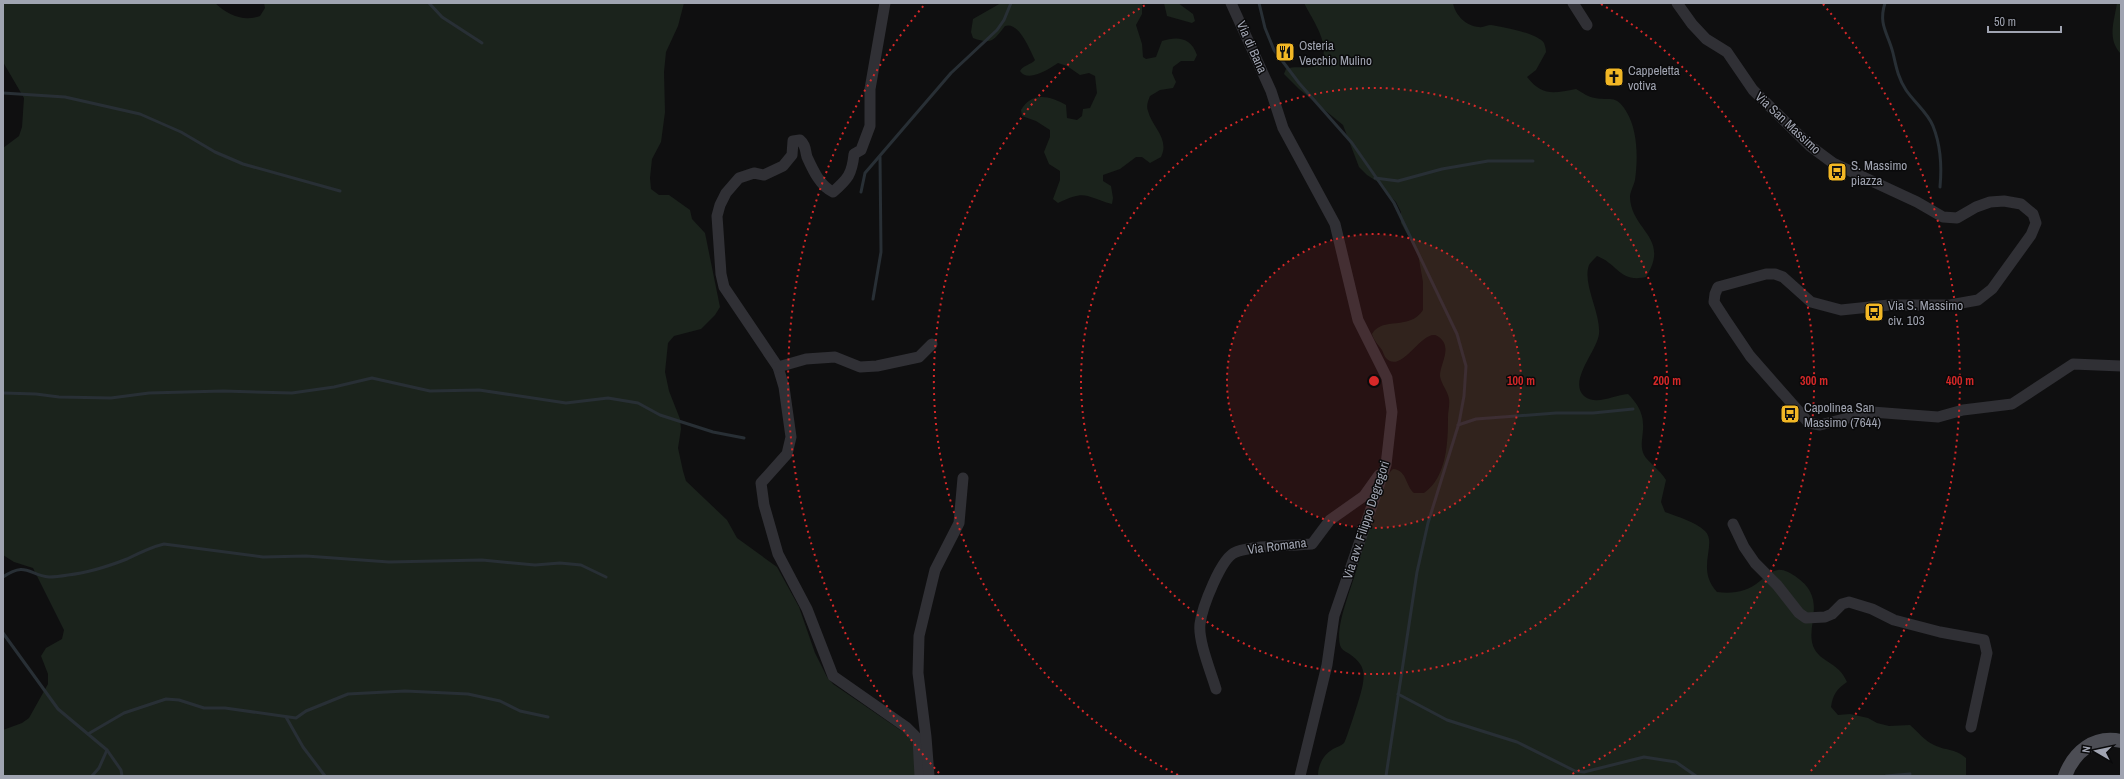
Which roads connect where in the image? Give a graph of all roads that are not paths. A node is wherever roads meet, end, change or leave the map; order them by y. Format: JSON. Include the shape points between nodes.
{"nodes":[{"id":1,"x":885,"y":3,"type":"edge"},
{"id":2,"x":1231,"y":3,"type":"edge"},
{"id":3,"x":1573,"y":3,"type":"edge"},
{"id":4,"x":1677,"y":3,"type":"edge"},
{"id":5,"x":1587,"y":25,"type":"dead end"},
{"id":6,"x":1272,"y":91,"type":"joint"},
{"id":7,"x":932,"y":344,"type":"dead end"},
{"id":8,"x":2121,"y":366,"type":"edge"},
{"id":9,"x":778,"y":367,"type":"junction"},
{"id":10,"x":1386,"y":465,"type":"junction"},
{"id":11,"x":964,"y":478,"type":"dead end"},
{"id":12,"x":1733,"y":524,"type":"dead end"},
{"id":13,"x":1216,"y":689,"type":"dead end"},
{"id":14,"x":1971,"y":727,"type":"dead end"},
{"id":15,"x":2121,"y":741,"type":"edge"},
{"id":16,"x":920,"y":776,"type":"edge"},
{"id":17,"x":929,"y":776,"type":"edge"},
{"id":18,"x":1300,"y":776,"type":"edge"},
{"id":19,"x":2065,"y":776,"type":"edge"}],
"edges":[{"from":1,"to":9,"type":"street","via":[[870,89],[870,126],[861,150],[854,154],[852,172],[833,192],[825,188],[807,156],[804,143],[800,140],[793,141],[792,155],[784,166],[764,175],[754,173],[739,178],[726,193],[717,216],[724,287]]},
{"from":2,"to":6,"type":"street","name":"Via di Bana"},
{"from":3,"to":5,"type":"street"},
{"from":4,"to":8,"type":"street","name":"Via San Massimo","via":[[1706,39],[1727,52],[1753,90],[1832,164],[1917,202],[1943,217],[1957,218],[1976,207],[2004,201],[2021,204],[2033,214],[2036,223],[1992,289],[1978,300],[1950,305],[1889,305],[1841,310],[1811,302],[1783,277],[1775,274],[1766,274],[1718,287],[1714,302],[1750,356],[1809,423],[1820,425],[1872,412],[1938,417],[1963,410],[2012,404],[2073,364]]},
{"from":6,"to":10,"type":"street","name":"Via avv. Filippo Degregori","via":[[1283,128],[1335,224],[1358,320],[1387,378],[1392,412]]},
{"from":7,"to":9,"type":"street","via":[[919,357],[877,366],[860,367],[835,357],[806,359]]},
{"from":9,"to":16,"type":"street","via":[[784,387],[791,437],[787,454],[761,483],[764,505],[778,554],[808,609],[833,676],[906,727],[918,739]]},
{"from":10,"to":13,"type":"street","name":"Via Romana","via":[[1364,496],[1330,520],[1312,544],[1248,549],[1227,557],[1215,578],[1200,624]]},
{"from":10,"to":18,"type":"street","name":"Via avv. Filippo Degregori","via":[[1334,616],[1327,665]]},
{"from":11,"to":17,"type":"street","via":[[959,523],[935,570],[919,636],[918,673]]},
{"from":12,"to":14,"type":"street","via":[[1744,547],[1755,562],[1806,618],[1825,617],[1842,604],[1849,602],[1872,609],[1894,620],[1984,640],[1987,653]]},
{"from":15,"to":19,"type":"main road","via":[[2104,740],[2090,744],[2076,756]]}]}
